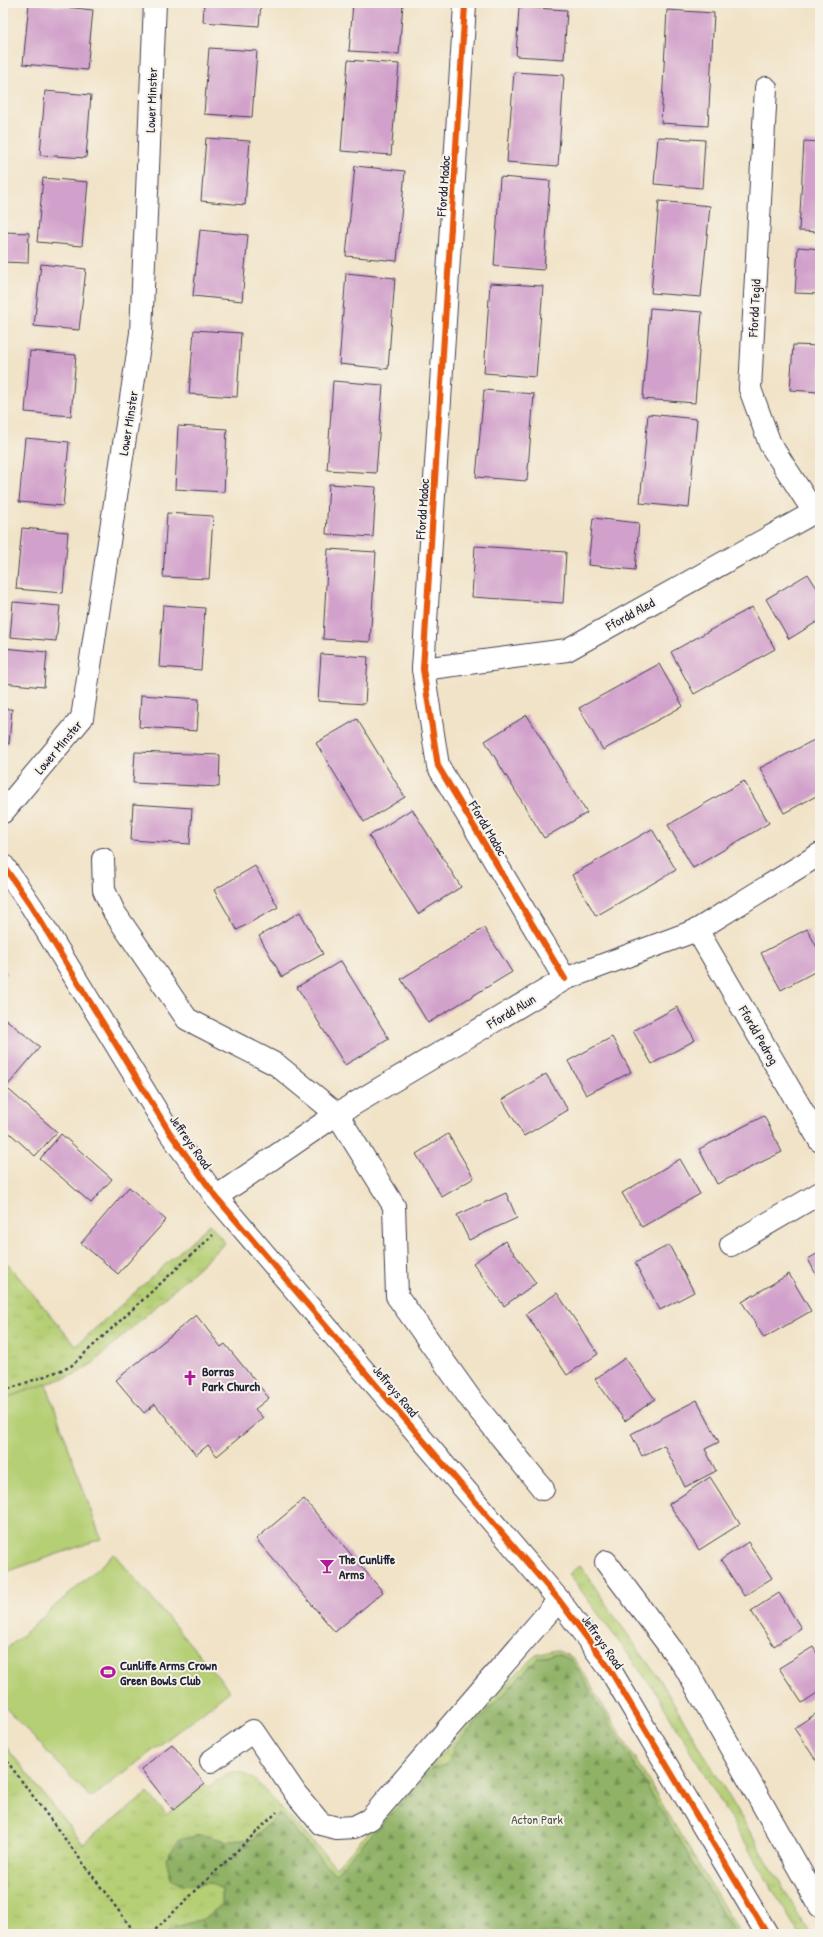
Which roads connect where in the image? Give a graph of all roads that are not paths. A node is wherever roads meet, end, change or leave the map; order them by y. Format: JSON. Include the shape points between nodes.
{"nodes":[{"id":1,"x":154,"y":3,"type":"edge"},
{"id":2,"x":465,"y":5,"type":"dead end"},
{"id":3,"x":766,"y":88,"type":"dead end"},
{"id":4,"x":817,"y":510,"type":"edge"},
{"id":5,"x":424,"y":669,"type":"junction"},
{"id":6,"x":3,"y":812,"type":"edge"},
{"id":7,"x":820,"y":854,"type":"edge"},
{"id":8,"x":103,"y":859,"type":"dead end"},
{"id":9,"x":3,"y":865,"type":"edge"},
{"id":10,"x":697,"y":930,"type":"junction"},
{"id":11,"x":565,"y":979,"type":"junction"},
{"id":12,"x":337,"y":1114,"type":"junction"},
{"id":13,"x":820,"y":1141,"type":"edge"},
{"id":14,"x":820,"y":1193,"type":"edge"},
{"id":15,"x":216,"y":1197,"type":"junction"},
{"id":16,"x":731,"y":1245,"type":"dead end"},
{"id":17,"x":543,"y":1489,"type":"dead end"},
{"id":18,"x":606,"y":1562,"type":"dead end"},
{"id":19,"x":559,"y":1600,"type":"junction"},
{"id":20,"x":211,"y":1761,"type":"dead end"},
{"id":21,"x":820,"y":1906,"type":"edge"},
{"id":22,"x":767,"y":1934,"type":"edge"}],
"edges":[{"from":1,"to":6,"type":"street","name":"Lower Minster","via":[[141,333],[82,718]]},
{"from":2,"to":5,"type":"street","name":"Ffordd Madoc"},
{"from":3,"to":4,"type":"street","name":"Ffordd Tegid","via":[[750,389],[770,444]]},
{"from":4,"to":5,"type":"street","name":"Ffordd Aled","via":[[567,650]]},
{"from":5,"to":11,"type":"street","name":"Ffordd Madoc","via":[[438,766]]},
{"from":7,"to":10,"type":"street","name":"Ffordd Alun"},
{"from":8,"to":12,"type":"street","via":[[104,890],[114,912],[187,1019],[277,1065]]},
{"from":9,"to":15,"type":"street","name":"Jeffreys Road","via":[[32,906],[170,1133]]},
{"from":10,"to":11,"type":"street","name":"Ffordd Alun"},
{"from":10,"to":13,"type":"street","name":"Ffordd Pedrog"},
{"from":11,"to":12,"type":"street","name":"Ffordd Alun"},
{"from":12,"to":15,"type":"street","name":"Ffordd Alun"},
{"from":12,"to":17,"type":"street","via":[[394,1206],[397,1296],[472,1401]]},
{"from":14,"to":16,"type":"street"},
{"from":15,"to":19,"type":"street","name":"Jeffreys Road"},
{"from":18,"to":21,"type":"street","via":[[685,1667]]},
{"from":19,"to":20,"type":"street","via":[[370,1819],[354,1827],[337,1828],[321,1824],[296,1794],[253,1731]]},
{"from":19,"to":22,"type":"street","name":"Jeffreys Road","via":[[609,1668]]}]}
